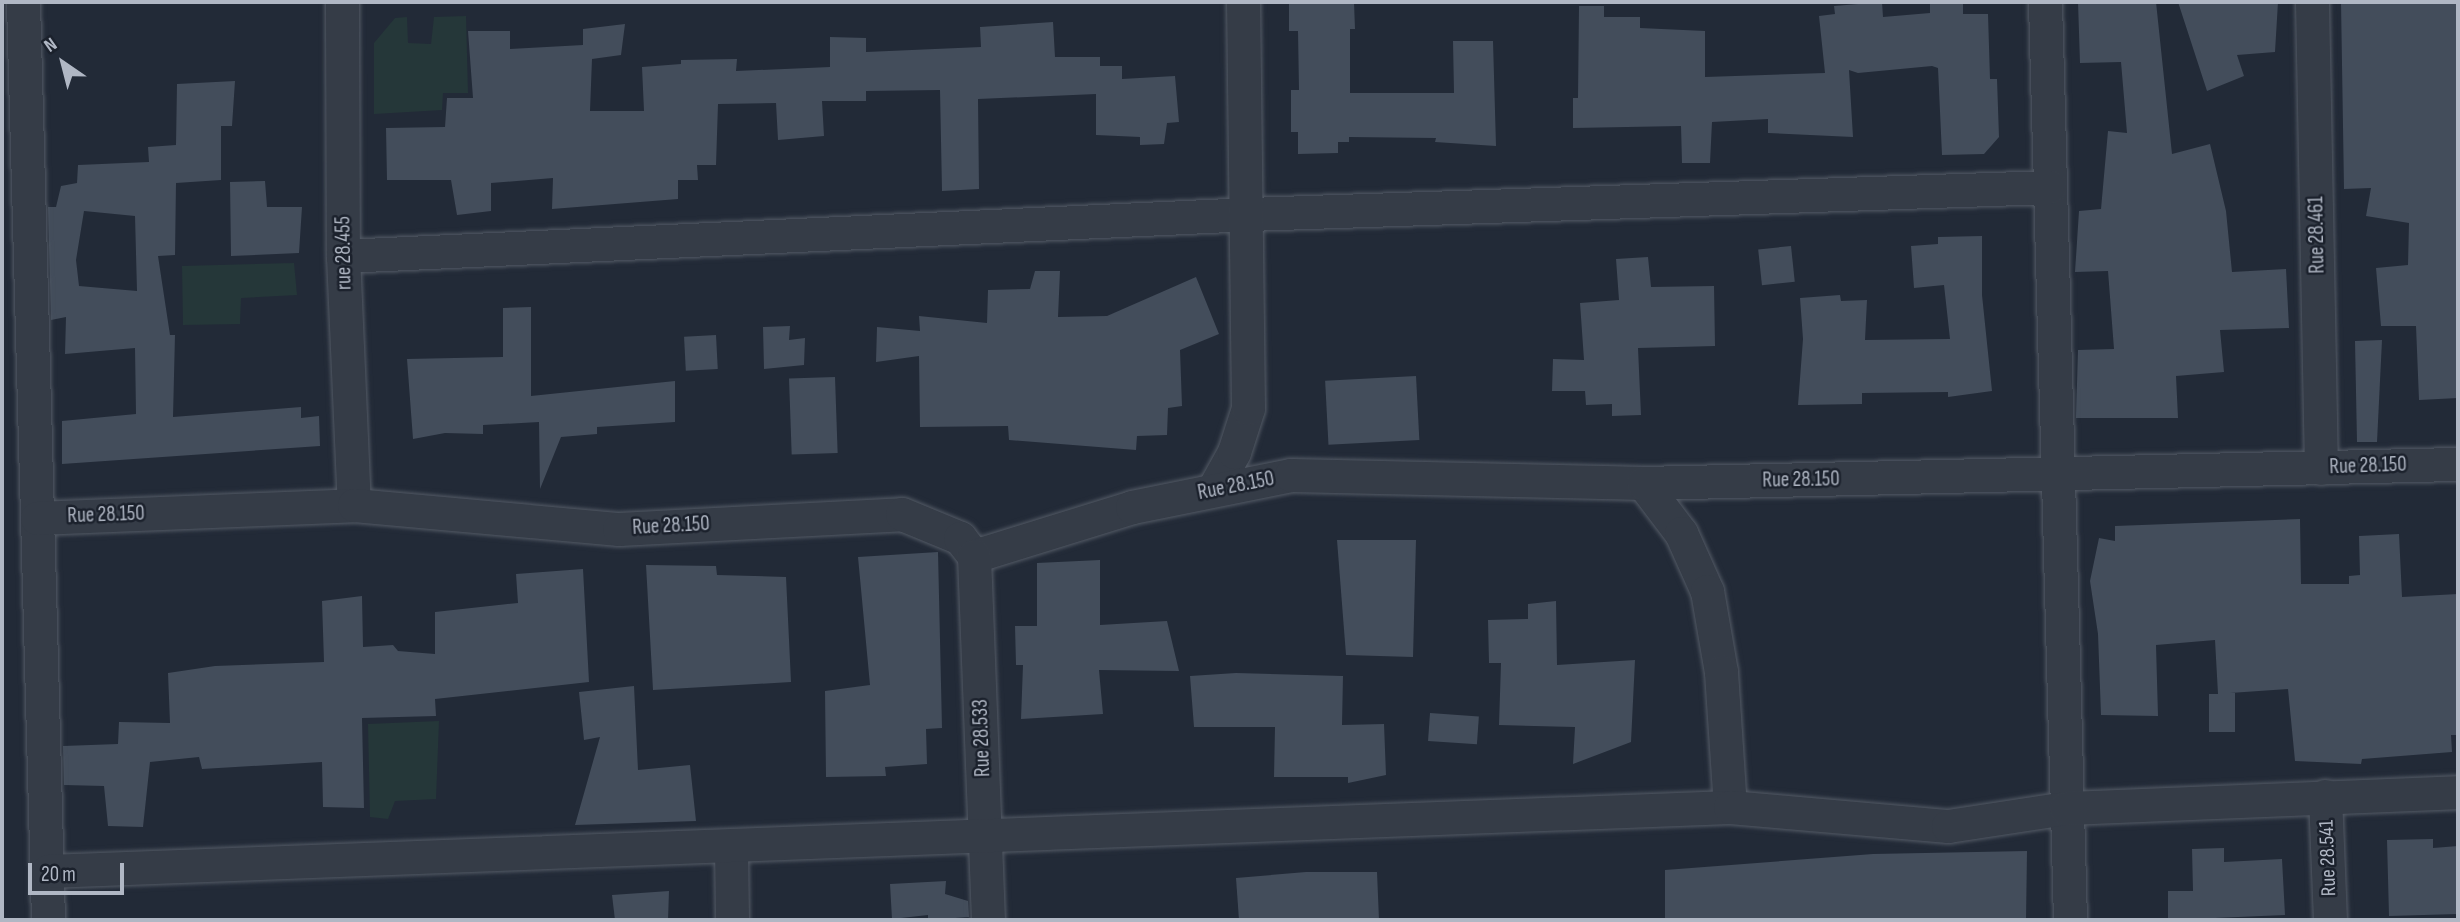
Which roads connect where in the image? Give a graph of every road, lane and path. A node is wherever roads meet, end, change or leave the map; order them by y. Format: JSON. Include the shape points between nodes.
{"nodes":[{"id":1,"x":23,"y":2,"type":"edge"},
{"id":2,"x":342,"y":2,"type":"edge"},
{"id":3,"x":1243,"y":2,"type":"edge"},
{"id":4,"x":2045,"y":2,"type":"edge"},
{"id":5,"x":2312,"y":2,"type":"edge"},
{"id":6,"x":2050,"y":187,"type":"junction"},
{"id":7,"x":1249,"y":214,"type":"junction"},
{"id":8,"x":343,"y":256,"type":"junction"},
{"id":9,"x":2458,"y":464,"type":"edge"},
{"id":10,"x":2321,"y":468,"type":"junction"},
{"id":11,"x":2058,"y":476,"type":"junction"},
{"id":12,"x":1643,"y":483,"type":"junction"},
{"id":13,"x":1213,"y":490,"type":"junction"},
{"id":14,"x":354,"y":505,"type":"junction"},
{"id":15,"x":37,"y":518,"type":"junction"},
{"id":16,"x":974,"y":556,"type":"junction"},
{"id":17,"x":2458,"y":792,"type":"edge"},
{"id":18,"x":2325,"y":796,"type":"junction"},
{"id":19,"x":1730,"y":807,"type":"junction"},
{"id":20,"x":2066,"y":808,"type":"junction"},
{"id":21,"x":986,"y":838,"type":"junction"},
{"id":22,"x":731,"y":847,"type":"junction"},
{"id":23,"x":48,"y":871,"type":"junction"},
{"id":24,"x":48,"y":920,"type":"edge"},
{"id":25,"x":732,"y":920,"type":"edge"},
{"id":26,"x":988,"y":920,"type":"edge"},
{"id":27,"x":2070,"y":920,"type":"edge"},
{"id":28,"x":2330,"y":920,"type":"edge"}],
"edges":[{"from":1,"to":15,"type":"street"},
{"from":2,"to":8,"type":"street","name":"rue 28.455"},
{"from":3,"to":7,"type":"street"},
{"from":4,"to":6,"type":"street"},
{"from":5,"to":10,"type":"street","name":"Rue 28.461"},
{"from":6,"to":7,"type":"street"},
{"from":6,"to":11,"type":"street"},
{"from":7,"to":8,"type":"street"},
{"from":7,"to":13,"type":"street","via":[[1248,408],[1234,452]]},
{"from":8,"to":14,"type":"street","name":"rue 28.455"},
{"from":9,"to":10,"type":"street","name":"Rue 28.150"},
{"from":10,"to":11,"type":"street","name":"Rue 28.150"},
{"from":11,"to":12,"type":"street","name":"Rue 28.150"},
{"from":11,"to":20,"type":"street"},
{"from":12,"to":13,"type":"street","name":"Rue 28.150","via":[[1291,475]]},
{"from":12,"to":19,"type":"street","via":[[1681,533],[1707,591],[1721,672]]},
{"from":13,"to":16,"type":"street","name":"Rue 28.150","via":[[1132,507]]},
{"from":14,"to":15,"type":"street","name":"Rue 28.150"},
{"from":14,"to":16,"type":"street","name":"Rue 28.150","via":[[619,529],[902,514],[960,538]]},
{"from":15,"to":23,"type":"street"},
{"from":16,"to":21,"type":"street","name":"Rue 28.533"},
{"from":17,"to":18,"type":"street"},
{"from":18,"to":20,"type":"street"},
{"from":18,"to":28,"type":"street","name":"Rue 28.541"},
{"from":19,"to":20,"type":"street","via":[[1948,826]]},
{"from":19,"to":21,"type":"street"},
{"from":20,"to":27,"type":"street"},
{"from":21,"to":22,"type":"street"},
{"from":21,"to":26,"type":"street","name":"Rue 28.533"},
{"from":22,"to":23,"type":"street"},
{"from":22,"to":25,"type":"street"},
{"from":23,"to":24,"type":"street"}]}
